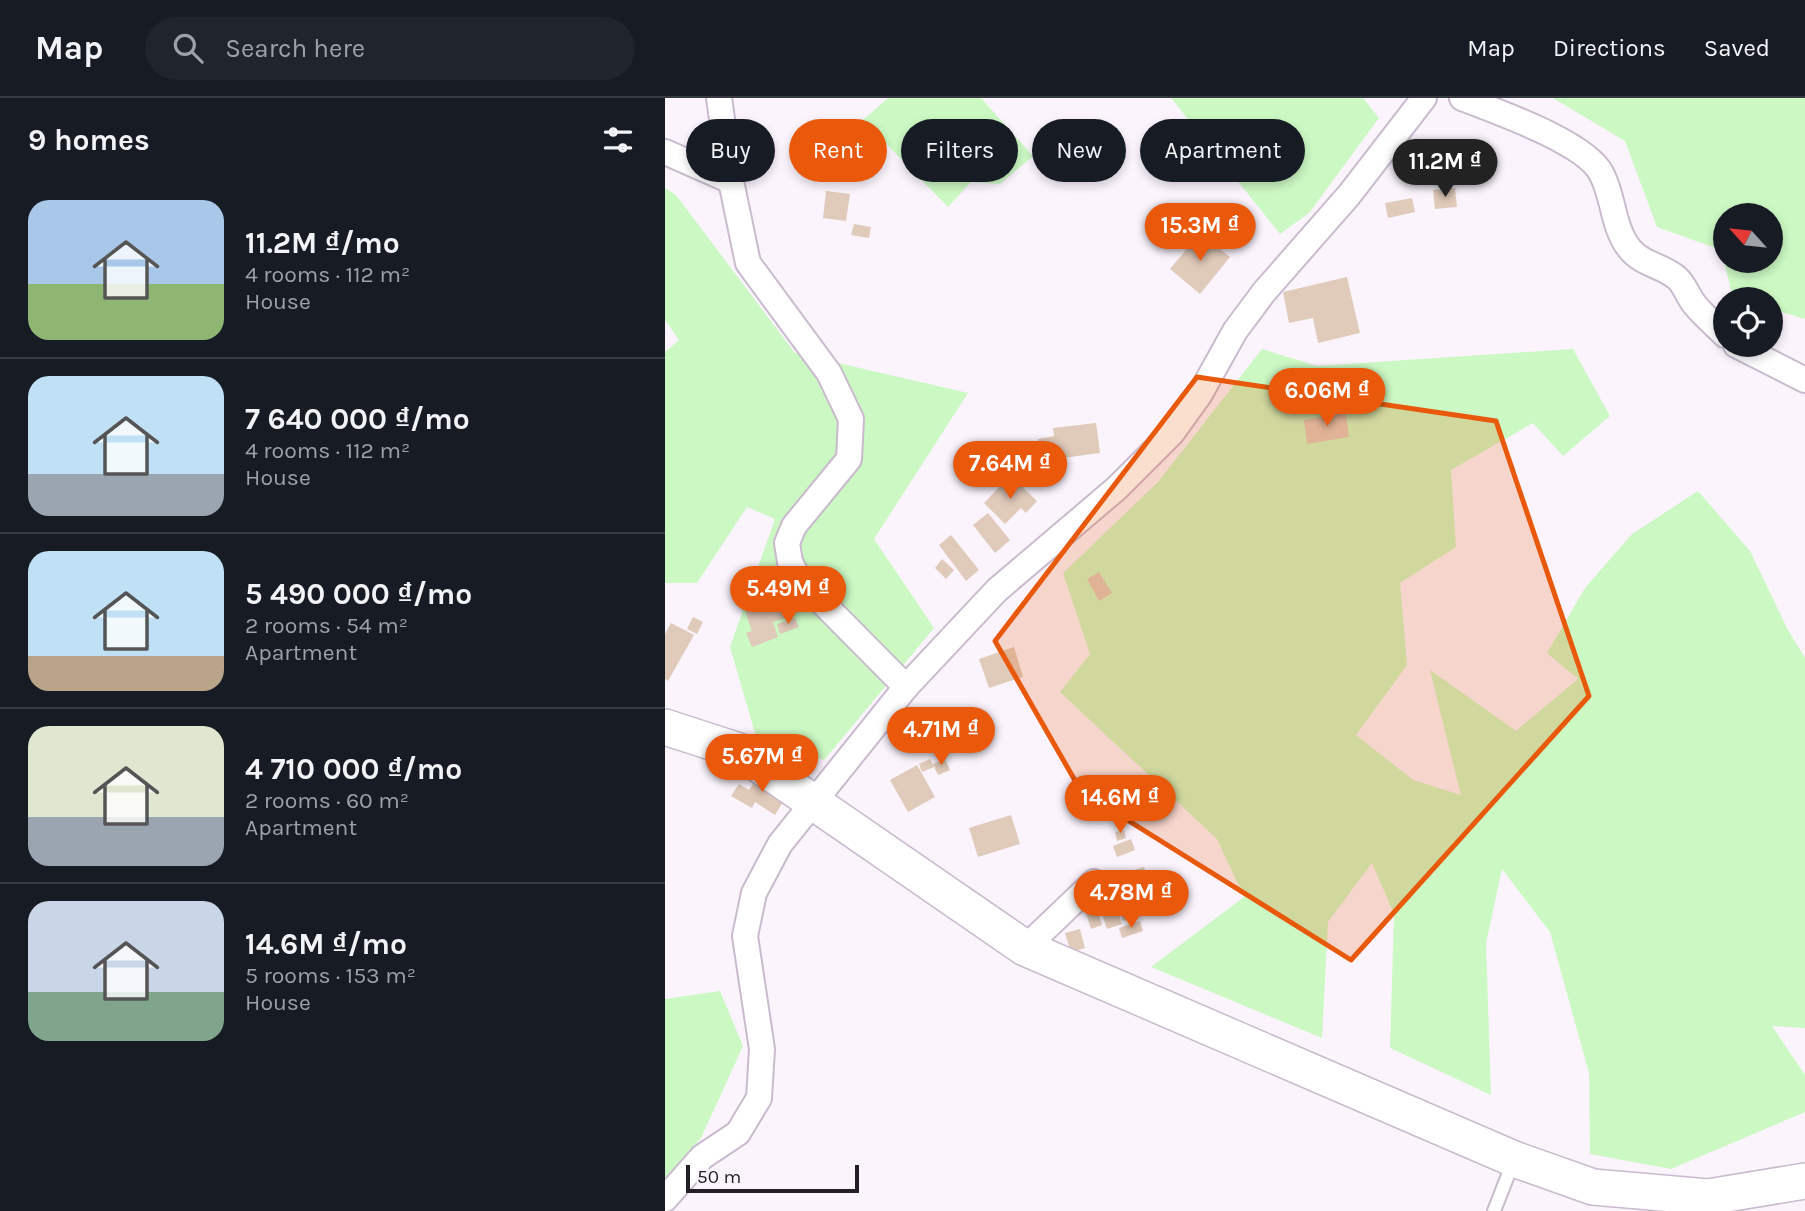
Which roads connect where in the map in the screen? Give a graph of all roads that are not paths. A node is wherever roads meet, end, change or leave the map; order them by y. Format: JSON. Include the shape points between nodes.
{"nodes":[{"id":1,"x":719,"y":98,"type":"edge"},
{"id":2,"x":1424,"y":98,"type":"edge"},
{"id":3,"x":1462,"y":98,"type":"edge"},
{"id":4,"x":722,"y":119,"type":"edge"},
{"id":5,"x":665,"y":152,"type":"edge"},
{"id":6,"x":686,"y":161,"type":"edge"},
{"id":7,"x":731,"y":182,"type":"edge"},
{"id":8,"x":1713,"y":323,"type":"edge"},
{"id":9,"x":1760,"y":357,"type":"edge"},
{"id":10,"x":1805,"y":380,"type":"edge"},
{"id":11,"x":906,"y":687,"type":"junction"},
{"id":12,"x":665,"y":727,"type":"edge"},
{"id":13,"x":812,"y":803,"type":"junction"},
{"id":14,"x":1094,"y":882,"type":"dead end"},
{"id":15,"x":1025,"y":948,"type":"junction"},
{"id":16,"x":1514,"y":1159,"type":"junction"},
{"id":17,"x":1805,"y":1181,"type":"edge"},
{"id":18,"x":665,"y":1199,"type":"edge"},
{"id":19,"x":1704,"y":1204,"type":"edge"},
{"id":20,"x":1494,"y":1211,"type":"edge"}],
"edges":[{"from":1,"to":4,"type":"street"},
{"from":2,"to":11,"type":"street","via":[[1365,176],[1264,292],[1172,433],[1107,497],[997,590]]},
{"from":3,"to":8,"type":"street","via":[[1536,127],[1585,156],[1601,172],[1627,246],[1640,260],[1679,279],[1693,304]]},
{"from":5,"to":6,"type":"street"},
{"from":7,"to":11,"type":"street","via":[[748,263],[829,373],[851,419],[849,458],[794,526],[787,543],[790,562],[799,579]]},
{"from":9,"to":10,"type":"street"},
{"from":11,"to":13,"type":"street"},
{"from":12,"to":13,"type":"street","via":[[739,751]]},
{"from":13,"to":15,"type":"street"},
{"from":13,"to":18,"type":"street","via":[[780,844],[754,893],[745,936],[762,1049],[759,1098],[738,1133],[702,1157]]},
{"from":14,"to":15,"type":"street"},
{"from":15,"to":16,"type":"street"},
{"from":16,"to":19,"type":"street","via":[[1593,1187]]},
{"from":16,"to":20,"type":"lane"},
{"from":17,"to":19,"type":"street"}]}
